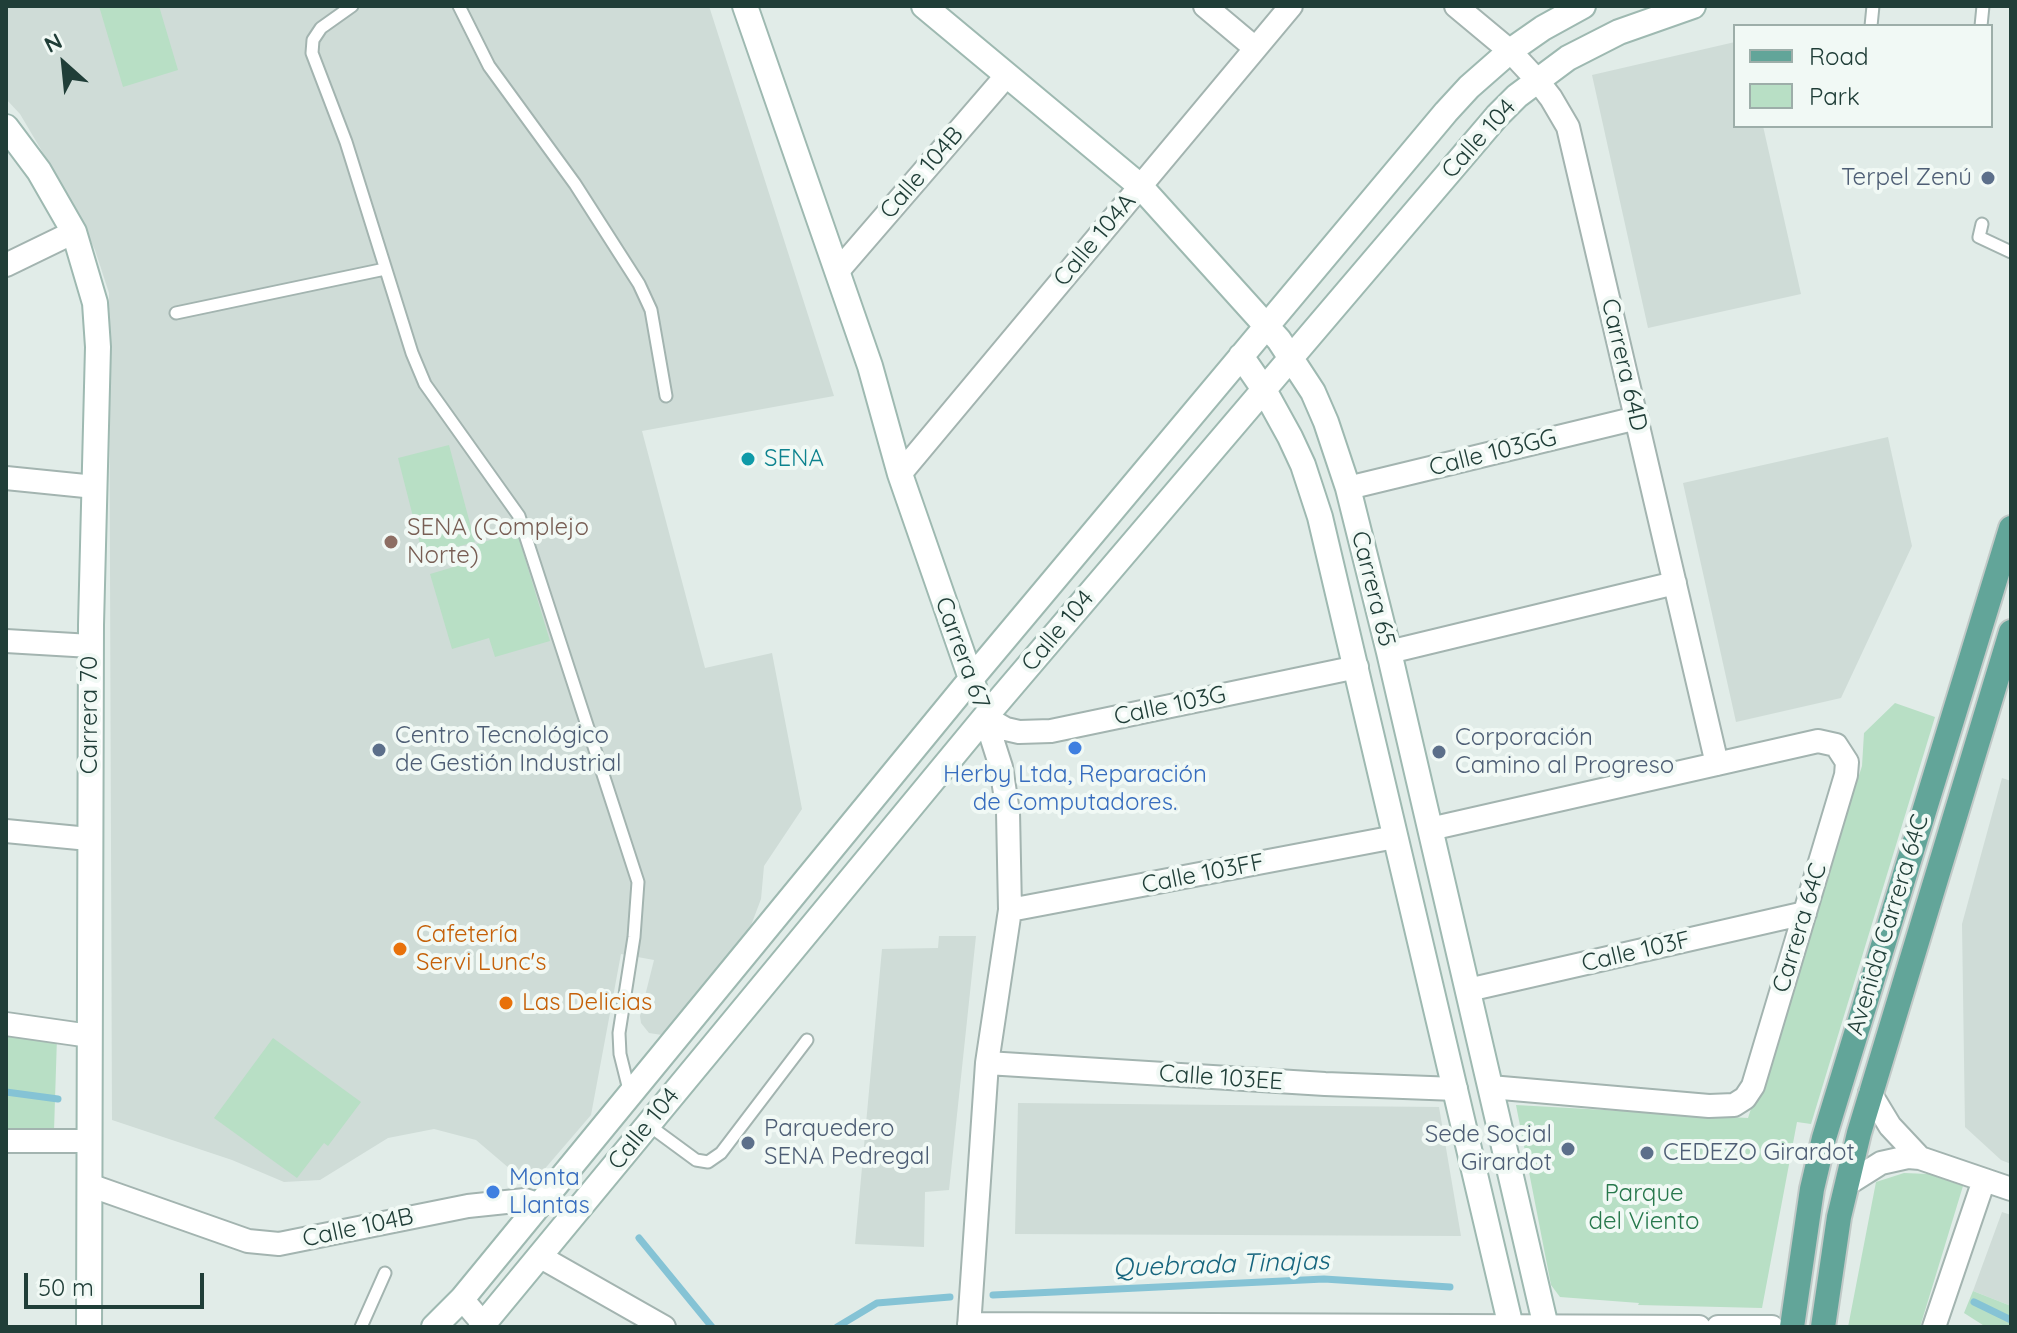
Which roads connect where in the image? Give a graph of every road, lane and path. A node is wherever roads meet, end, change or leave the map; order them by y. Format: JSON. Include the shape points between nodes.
{"nodes":[{"id":1,"x":352,"y":6,"type":"edge"},
{"id":2,"x":459,"y":6,"type":"edge"},
{"id":3,"x":745,"y":6,"type":"edge"},
{"id":4,"x":924,"y":6,"type":"edge"},
{"id":5,"x":1205,"y":6,"type":"edge"},
{"id":6,"x":1291,"y":6,"type":"edge"},
{"id":7,"x":1456,"y":6,"type":"edge"},
{"id":8,"x":1583,"y":6,"type":"edge"},
{"id":9,"x":1693,"y":6,"type":"edge"},
{"id":10,"x":1255,"y":48,"type":"junction"},
{"id":11,"x":1510,"y":51,"type":"junction"},
{"id":12,"x":1007,"y":75,"type":"junction"},
{"id":13,"x":1537,"y":80,"type":"junction"},
{"id":14,"x":6,"y":127,"type":"edge"},
{"id":15,"x":1140,"y":186,"type":"junction"},
{"id":16,"x":1982,"y":224,"type":"dead end"},
{"id":17,"x":74,"y":232,"type":"junction"},
{"id":18,"x":2011,"y":252,"type":"edge"},
{"id":19,"x":6,"y":265,"type":"edge"},
{"id":20,"x":385,"y":269,"type":"junction"},
{"id":21,"x":837,"y":272,"type":"junction"},
{"id":22,"x":176,"y":313,"type":"dead end"},
{"id":23,"x":1267,"y":326,"type":"junction"},
{"id":24,"x":1241,"y":356,"type":"junction"},
{"id":25,"x":1291,"y":356,"type":"junction"},
{"id":26,"x":1263,"y":388,"type":"junction"},
{"id":27,"x":666,"y":396,"type":"dead end"},
{"id":28,"x":1637,"y":418,"type":"junction"},
{"id":29,"x":900,"y":474,"type":"junction"},
{"id":30,"x":6,"y":478,"type":"edge"},
{"id":31,"x":95,"y":487,"type":"junction"},
{"id":32,"x":1348,"y":488,"type":"junction"},
{"id":33,"x":2011,"y":528,"type":"edge"},
{"id":34,"x":1675,"y":583,"type":"junction"},
{"id":35,"x":2011,"y":632,"type":"edge"},
{"id":36,"x":6,"y":641,"type":"edge"},
{"id":37,"x":91,"y":646,"type":"junction"},
{"id":38,"x":1389,"y":652,"type":"junction"},
{"id":39,"x":1357,"y":667,"type":"junction"},
{"id":40,"x":971,"y":679,"type":"junction"},
{"id":41,"x":985,"y":717,"type":"junction"},
{"id":42,"x":1717,"y":764,"type":"junction"},
{"id":43,"x":1430,"y":829,"type":"junction"},
{"id":44,"x":6,"y":831,"type":"edge"},
{"id":45,"x":1395,"y":837,"type":"junction"},
{"id":46,"x":89,"y":839,"type":"junction"},
{"id":47,"x":1010,"y":910,"type":"junction"},
{"id":48,"x":1805,"y":913,"type":"junction"},
{"id":49,"x":1468,"y":990,"type":"junction"},
{"id":50,"x":6,"y":1024,"type":"edge"},
{"id":51,"x":90,"y":1036,"type":"junction"},
{"id":52,"x":807,"y":1040,"type":"dead end"},
{"id":53,"x":987,"y":1063,"type":"junction"},
{"id":54,"x":1490,"y":1087,"type":"junction"},
{"id":55,"x":1456,"y":1089,"type":"junction"},
{"id":56,"x":1870,"y":1093,"type":"junction"},
{"id":57,"x":630,"y":1094,"type":"junction"},
{"id":58,"x":647,"y":1124,"type":"junction"},
{"id":59,"x":6,"y":1141,"type":"edge"},
{"id":60,"x":88,"y":1141,"type":"junction"},
{"id":61,"x":1920,"y":1158,"type":"junction"},
{"id":62,"x":1984,"y":1180,"type":"junction"},
{"id":63,"x":89,"y":1185,"type":"junction"},
{"id":64,"x":1846,"y":1185,"type":"junction"},
{"id":65,"x":2011,"y":1189,"type":"edge"},
{"id":66,"x":540,"y":1205,"type":"junction"},
{"id":67,"x":539,"y":1256,"type":"junction"},
{"id":68,"x":385,"y":1273,"type":"dead end"},
{"id":69,"x":462,"y":1299,"type":"junction"},
{"id":70,"x":483,"y":1326,"type":"edge"},
{"id":71,"x":969,"y":1326,"type":"edge"},
{"id":72,"x":1546,"y":1326,"type":"edge"},
{"id":73,"x":89,"y":1327,"type":"edge"},
{"id":74,"x":361,"y":1327,"type":"edge"},
{"id":75,"x":434,"y":1327,"type":"edge"},
{"id":76,"x":664,"y":1327,"type":"edge"},
{"id":77,"x":1510,"y":1327,"type":"edge"},
{"id":78,"x":1699,"y":1327,"type":"edge"},
{"id":79,"x":1718,"y":1327,"type":"edge"},
{"id":80,"x":1772,"y":1327,"type":"edge"},
{"id":81,"x":1792,"y":1327,"type":"edge"},
{"id":82,"x":1823,"y":1327,"type":"edge"},
{"id":83,"x":1934,"y":1327,"type":"edge"}],
"edges":[{"from":1,"to":20,"type":"lane","via":[[321,28],[312,53]]},
{"from":2,"to":27,"type":"lane","via":[[489,66],[639,284],[651,310]]},
{"from":3,"to":21,"type":"main road","name":"Carrera 67"},
{"from":4,"to":12,"type":"main road","name":"Carrera 65"},
{"from":5,"to":10,"type":"street"},
{"from":6,"to":10,"type":"street","name":"Calle 104A"},
{"from":7,"to":11,"type":"street","name":"Carrera 64D"},
{"from":8,"to":11,"type":"main road","name":"Calle 104"},
{"from":9,"to":13,"type":"main road","name":"Calle 104","via":[[1619,32]]},
{"from":10,"to":15,"type":"street","name":"Calle 104A"},
{"from":11,"to":13,"type":"street","name":"Carrera 64D"},
{"from":11,"to":23,"type":"main road","name":"Calle 104","via":[[1446,112]]},
{"from":12,"to":15,"type":"main road","name":"Carrera 65"},
{"from":12,"to":21,"type":"street","name":"Calle 104B"},
{"from":13,"to":25,"type":"main road","name":"Calle 104","via":[[1497,116]]},
{"from":13,"to":28,"type":"street","name":"Carrera 64D","via":[[1568,127]]},
{"from":14,"to":17,"type":"main road","name":"Carrera 70"},
{"from":15,"to":23,"type":"main road","name":"Carrera 65"},
{"from":15,"to":29,"type":"street","name":"Calle 104A"},
{"from":16,"to":18,"type":"lane","via":[[1979,237]]},
{"from":17,"to":19,"type":"street"},
{"from":17,"to":31,"type":"main road","name":"Carrera 70","via":[[95,303]]},
{"from":20,"to":22,"type":"lane"},
{"from":20,"to":57,"type":"lane","via":[[425,384],[519,516],[638,882],[619,1033]]},
{"from":21,"to":29,"type":"main road","name":"Carrera 67"},
{"from":23,"to":24,"type":"main road","name":"Calle 104"},
{"from":23,"to":25,"type":"main road","name":"Carrera 65"},
{"from":24,"to":26,"type":"main road","name":"Carrera 65"},
{"from":24,"to":40,"type":"main road","name":"Calle 104"},
{"from":25,"to":26,"type":"main road","name":"Calle 104"},
{"from":25,"to":32,"type":"main road","name":"Carrera 65","via":[[1326,422]]},
{"from":26,"to":39,"type":"main road","name":"Carrera 65","via":[[1311,490]]},
{"from":26,"to":41,"type":"main road","name":"Calle 104"},
{"from":28,"to":32,"type":"street","name":"Calle 103GG"},
{"from":28,"to":34,"type":"street","name":"Carrera 64D"},
{"from":29,"to":40,"type":"main road","name":"Carrera 67"},
{"from":30,"to":31,"type":"street"},
{"from":31,"to":37,"type":"main road","name":"Carrera 70"},
{"from":32,"to":38,"type":"main road","name":"Carrera 65"},
{"from":33,"to":81,"type":"main road","name":"Avenida Carrera 64C","via":[[1827,1125]]},
{"from":34,"to":38,"type":"street"},
{"from":34,"to":42,"type":"street","name":"Carrera 64D"},
{"from":35,"to":56,"type":"main road","name":"Avenida Carrera 64C"},
{"from":36,"to":37,"type":"street"},
{"from":37,"to":46,"type":"main road","name":"Carrera 70"},
{"from":38,"to":43,"type":"main road","name":"Carrera 65"},
{"from":39,"to":41,"type":"street","name":"Calle 103G","via":[[1051,731],[1019,732]]},
{"from":39,"to":45,"type":"main road","name":"Carrera 65"},
{"from":40,"to":41,"type":"main road","name":"Carrera 67"},
{"from":40,"to":57,"type":"main road","name":"Calle 104"},
{"from":41,"to":47,"type":"street","name":"Carrera 67","via":[[1008,812]]},
{"from":41,"to":58,"type":"main road","name":"Calle 104"},
{"from":42,"to":43,"type":"street"},
{"from":42,"to":48,"type":"street","name":"Carrera 64C","via":[[1818,741],[1836,745],[1847,762]]},
{"from":43,"to":49,"type":"main road","name":"Carrera 65"},
{"from":44,"to":46,"type":"street"},
{"from":45,"to":47,"type":"street","name":"Calle 103FF"},
{"from":45,"to":55,"type":"main road","name":"Carrera 65"},
{"from":46,"to":51,"type":"main road","name":"Carrera 70"},
{"from":47,"to":53,"type":"street","name":"Carrera 67"},
{"from":48,"to":49,"type":"street","name":"Calle 103F"},
{"from":48,"to":54,"type":"street","name":"Carrera 64C","via":[[1753,1086],[1734,1105]]},
{"from":49,"to":54,"type":"main road","name":"Carrera 65"},
{"from":50,"to":51,"type":"street"},
{"from":51,"to":60,"type":"main road","name":"Carrera 70"},
{"from":52,"to":58,"type":"lane","via":[[721,1153],[708,1162],[696,1160]]},
{"from":53,"to":55,"type":"street","name":"Calle 103EE"},
{"from":53,"to":71,"type":"street","name":"Carrera 67"},
{"from":54,"to":72,"type":"main road","name":"Carrera 65"},
{"from":55,"to":77,"type":"main road","name":"Carrera 65"},
{"from":56,"to":61,"type":"street","via":[[1890,1126]]},
{"from":56,"to":64,"type":"main road","name":"Avenida Carrera 64C"},
{"from":57,"to":66,"type":"main road","name":"Calle 104"},
{"from":58,"to":67,"type":"main road","name":"Calle 104"},
{"from":59,"to":60,"type":"street"},
{"from":60,"to":63,"type":"main road","name":"Carrera 70"},
{"from":61,"to":62,"type":"street"},
{"from":61,"to":64,"type":"street","via":[[1881,1163]]},
{"from":62,"to":65,"type":"street"},
{"from":62,"to":83,"type":"street"},
{"from":63,"to":66,"type":"street","name":"Calle 104B","via":[[248,1241],[279,1244],[468,1206],[525,1200]]},
{"from":63,"to":73,"type":"main road","name":"Carrera 70"},
{"from":64,"to":82,"type":"main road","name":"Avenida Carrera 64C"},
{"from":66,"to":69,"type":"main road","name":"Calle 104"},
{"from":67,"to":70,"type":"main road","name":"Calle 104"},
{"from":67,"to":76,"type":"street"},
{"from":68,"to":74,"type":"lane"},
{"from":69,"to":70,"type":"street"},
{"from":69,"to":75,"type":"main road","name":"Calle 104"},
{"from":71,"to":77,"type":"street"},
{"from":72,"to":77,"type":"street"},
{"from":72,"to":78,"type":"street"},
{"from":79,"to":80,"type":"street"}]}
